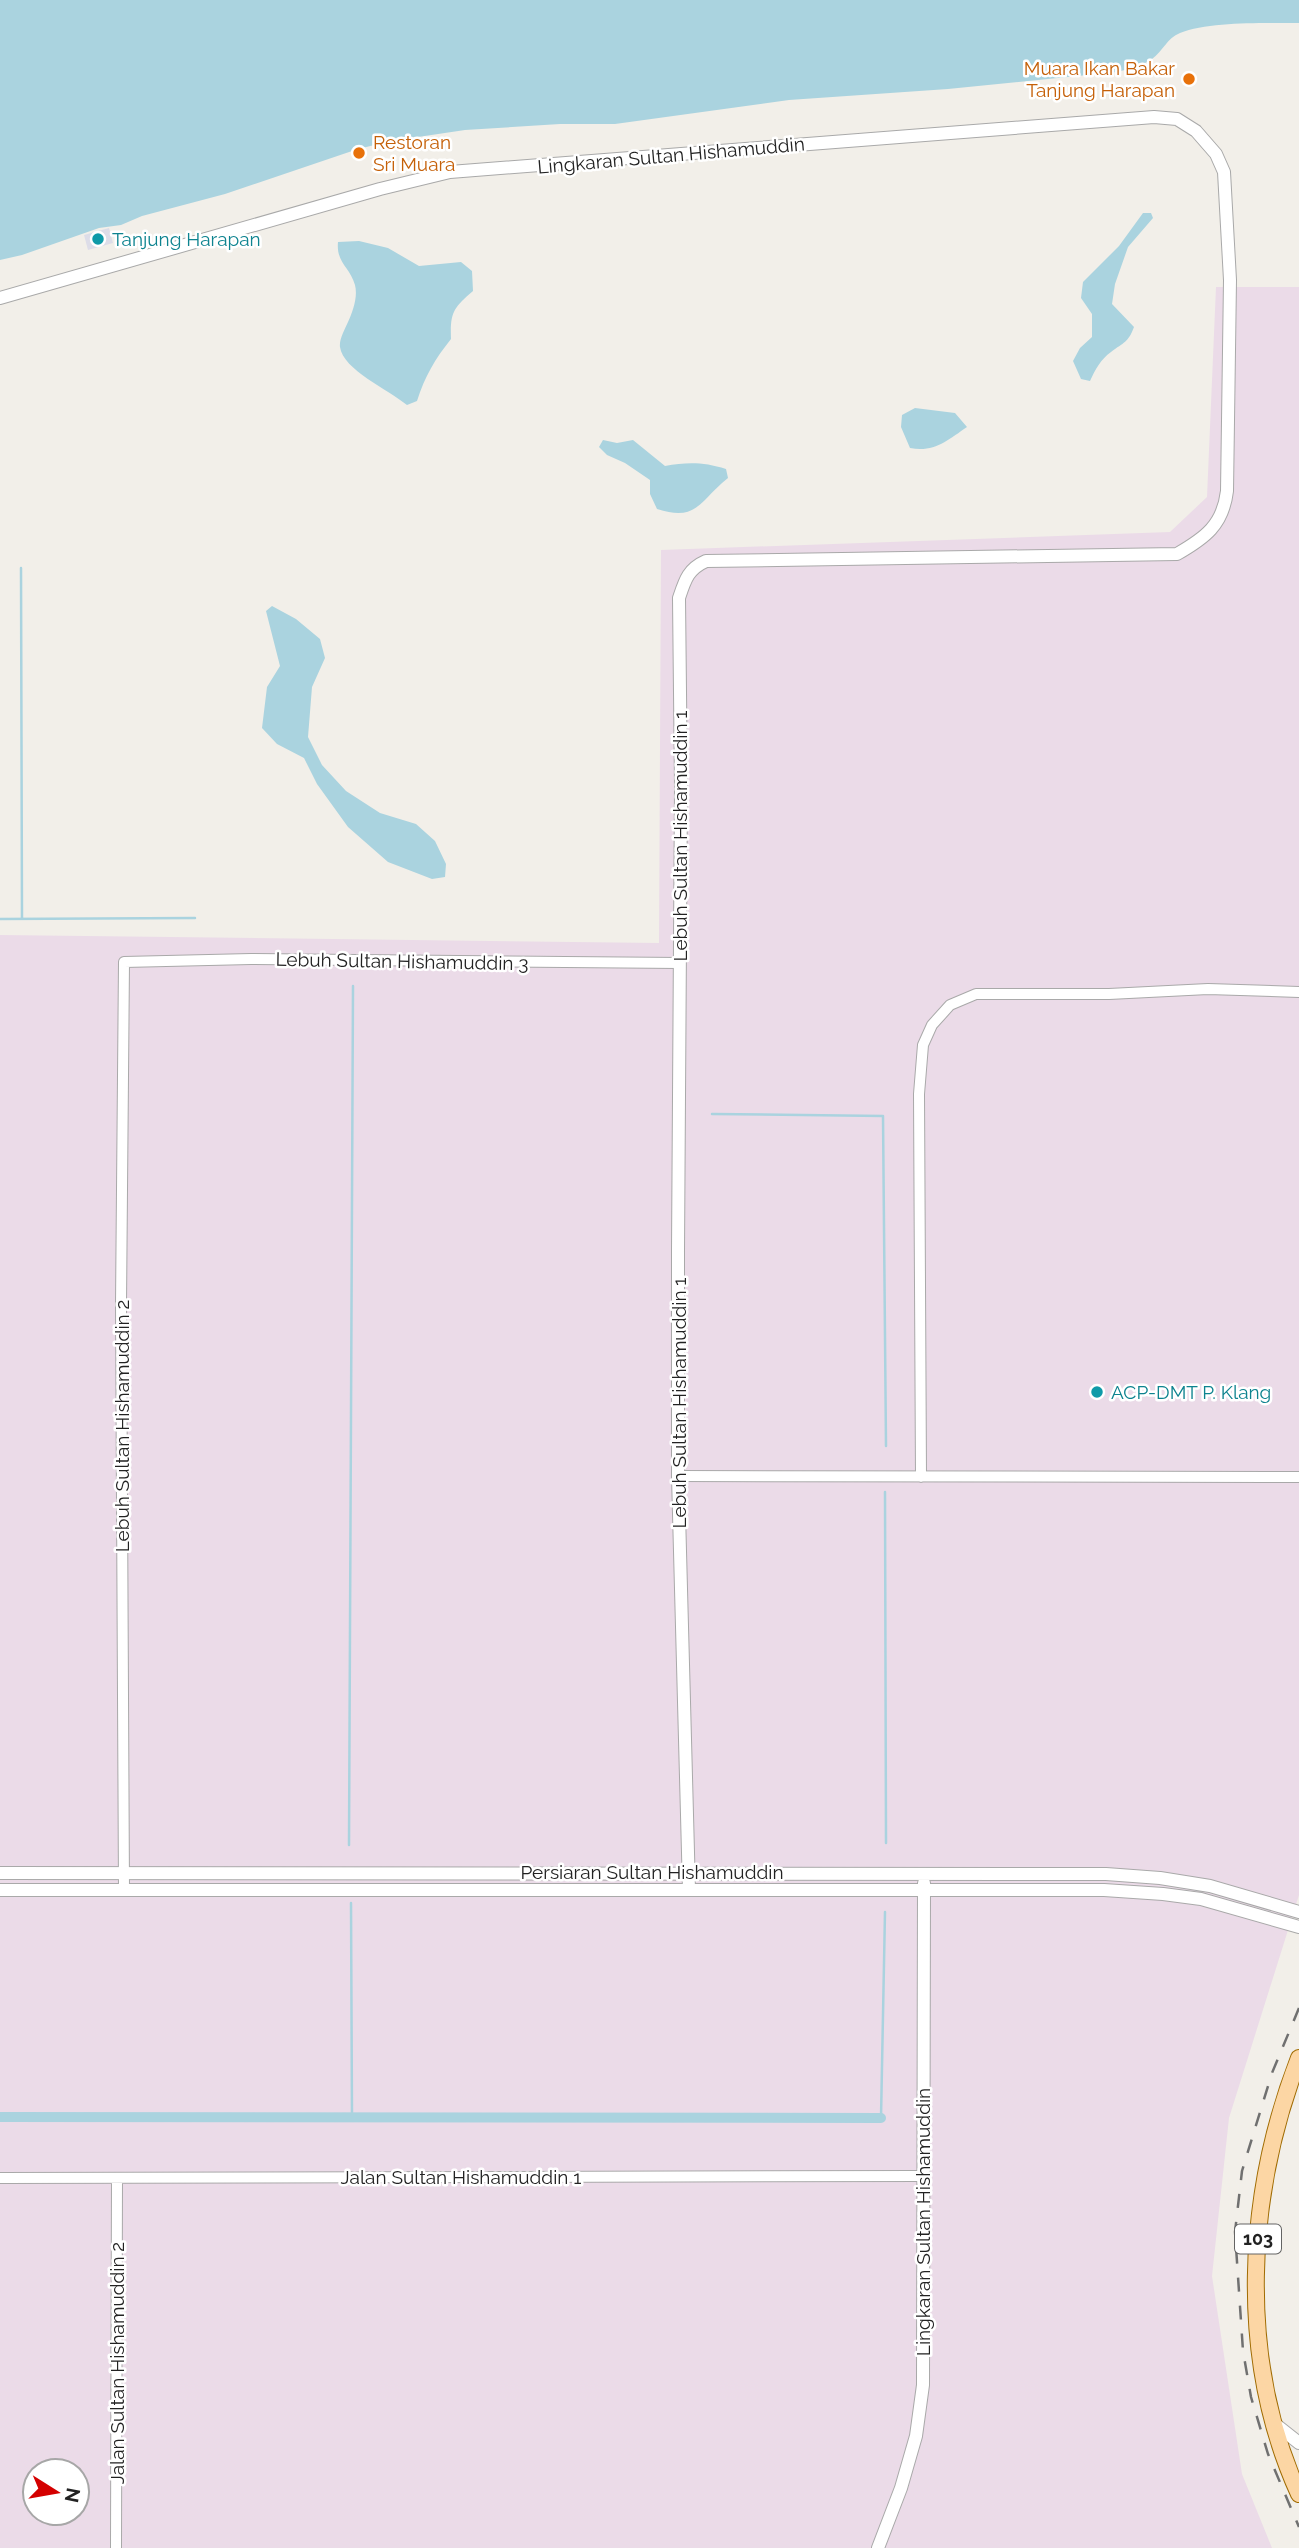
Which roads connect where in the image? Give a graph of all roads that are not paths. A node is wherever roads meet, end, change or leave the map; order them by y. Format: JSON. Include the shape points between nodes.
{"nodes":[{"id":1,"x":1230,"y":280,"type":"joint"},
{"id":2,"x":0,"y":298,"type":"edge"},
{"id":3,"x":124,"y":962,"type":"joint"},
{"id":4,"x":680,"y":963,"type":"junction"},
{"id":5,"x":1299,"y":992,"type":"edge"},
{"id":6,"x":678,"y":1476,"type":"junction"},
{"id":7,"x":922,"y":1476,"type":"junction"},
{"id":8,"x":1299,"y":1477,"type":"edge"},
{"id":9,"x":688,"y":1872,"type":"junction"},
{"id":10,"x":924,"y":1872,"type":"junction"},
{"id":11,"x":0,"y":1873,"type":"edge"},
{"id":12,"x":125,"y":1873,"type":"junction"},
{"id":13,"x":689,"y":1889,"type":"junction"},
{"id":14,"x":923,"y":1889,"type":"junction"},
{"id":15,"x":0,"y":1890,"type":"edge"},
{"id":16,"x":124,"y":1890,"type":"junction"},
{"id":17,"x":1299,"y":1912,"type":"edge"},
{"id":18,"x":1299,"y":1927,"type":"edge"},
{"id":19,"x":1299,"y":2058,"type":"edge"},
{"id":20,"x":922,"y":2176,"type":"junction"},
{"id":21,"x":0,"y":2178,"type":"edge"},
{"id":22,"x":117,"y":2178,"type":"junction"},
{"id":23,"x":1275,"y":2424,"type":"junction"},
{"id":24,"x":1299,"y":2443,"type":"edge"},
{"id":25,"x":1299,"y":2494,"type":"edge"},
{"id":26,"x":116,"y":2548,"type":"edge"},
{"id":27,"x":878,"y":2548,"type":"edge"}],
"edges":[{"from":1,"to":2,"type":"street","name":"Lingkaran Sultan Hishamuddin","via":[[1224,172],[1216,154],[1196,131],[1177,119],[1154,117],[450,173],[367,192]]},
{"from":1,"to":4,"type":"street","name":"Lebuh Sultan Hishamuddin 1","via":[[1226,500],[1205,538],[1177,554],[706,561],[692,567],[679,598]]},
{"from":3,"to":4,"type":"street","name":"Lebuh Sultan Hishamuddin 3"},
{"from":3,"to":12,"type":"street","name":"Lebuh Sultan Hishamuddin 2"},
{"from":4,"to":6,"type":"street","name":"Lebuh Sultan Hishamuddin 1"},
{"from":5,"to":7,"type":"street","via":[[1208,989],[976,994],[950,1005],[932,1025],[923,1045],[919,1094]]},
{"from":6,"to":7,"type":"street"},
{"from":6,"to":9,"type":"street","name":"Lebuh Sultan Hishamuddin 1"},
{"from":7,"to":8,"type":"street"},
{"from":9,"to":10,"type":"street","name":"Persiaran Sultan Hishamuddin"},
{"from":9,"to":12,"type":"street","name":"Persiaran Sultan Hishamuddin"},
{"from":9,"to":13,"type":"street","name":"Lebuh Sultan Hishamuddin 1"},
{"from":10,"to":14,"type":"street","name":"Lingkaran Sultan Hishamuddin"},
{"from":10,"to":17,"type":"street","name":"Persiaran Sultan Hishamuddin","via":[[1160,1878],[1210,1886]]},
{"from":11,"to":12,"type":"street","name":"Persiaran Sultan Hishamuddin"},
{"from":12,"to":16,"type":"street","name":"Lebuh Sultan Hishamuddin 2"},
{"from":13,"to":14,"type":"street","name":"Persiaran Sultan Hishamuddin"},
{"from":13,"to":16,"type":"street","name":"Persiaran Sultan Hishamuddin"},
{"from":14,"to":18,"type":"street","name":"Persiaran Sultan Hishamuddin","via":[[1163,1894],[1201,1899]]},
{"from":14,"to":20,"type":"street","name":"Lingkaran Sultan Hishamuddin"},
{"from":15,"to":16,"type":"street","name":"Persiaran Sultan Hishamuddin"},
{"from":19,"to":23,"type":"main road","number":"103","via":[[1268,2160],[1257,2247],[1258,2329]]},
{"from":20,"to":22,"type":"street","name":"Jalan Sultan Hishamuddin 1"},
{"from":20,"to":27,"type":"street","name":"Lingkaran Sultan Hishamuddin","via":[[923,2385],[916,2436]]},
{"from":21,"to":22,"type":"street","name":"Jalan Sultan Hishamuddin 1"},
{"from":22,"to":26,"type":"street","name":"Jalan Sultan Hishamuddin 2"},
{"from":23,"to":24,"type":"street"},
{"from":23,"to":25,"type":"main road","number":"103"}]}
